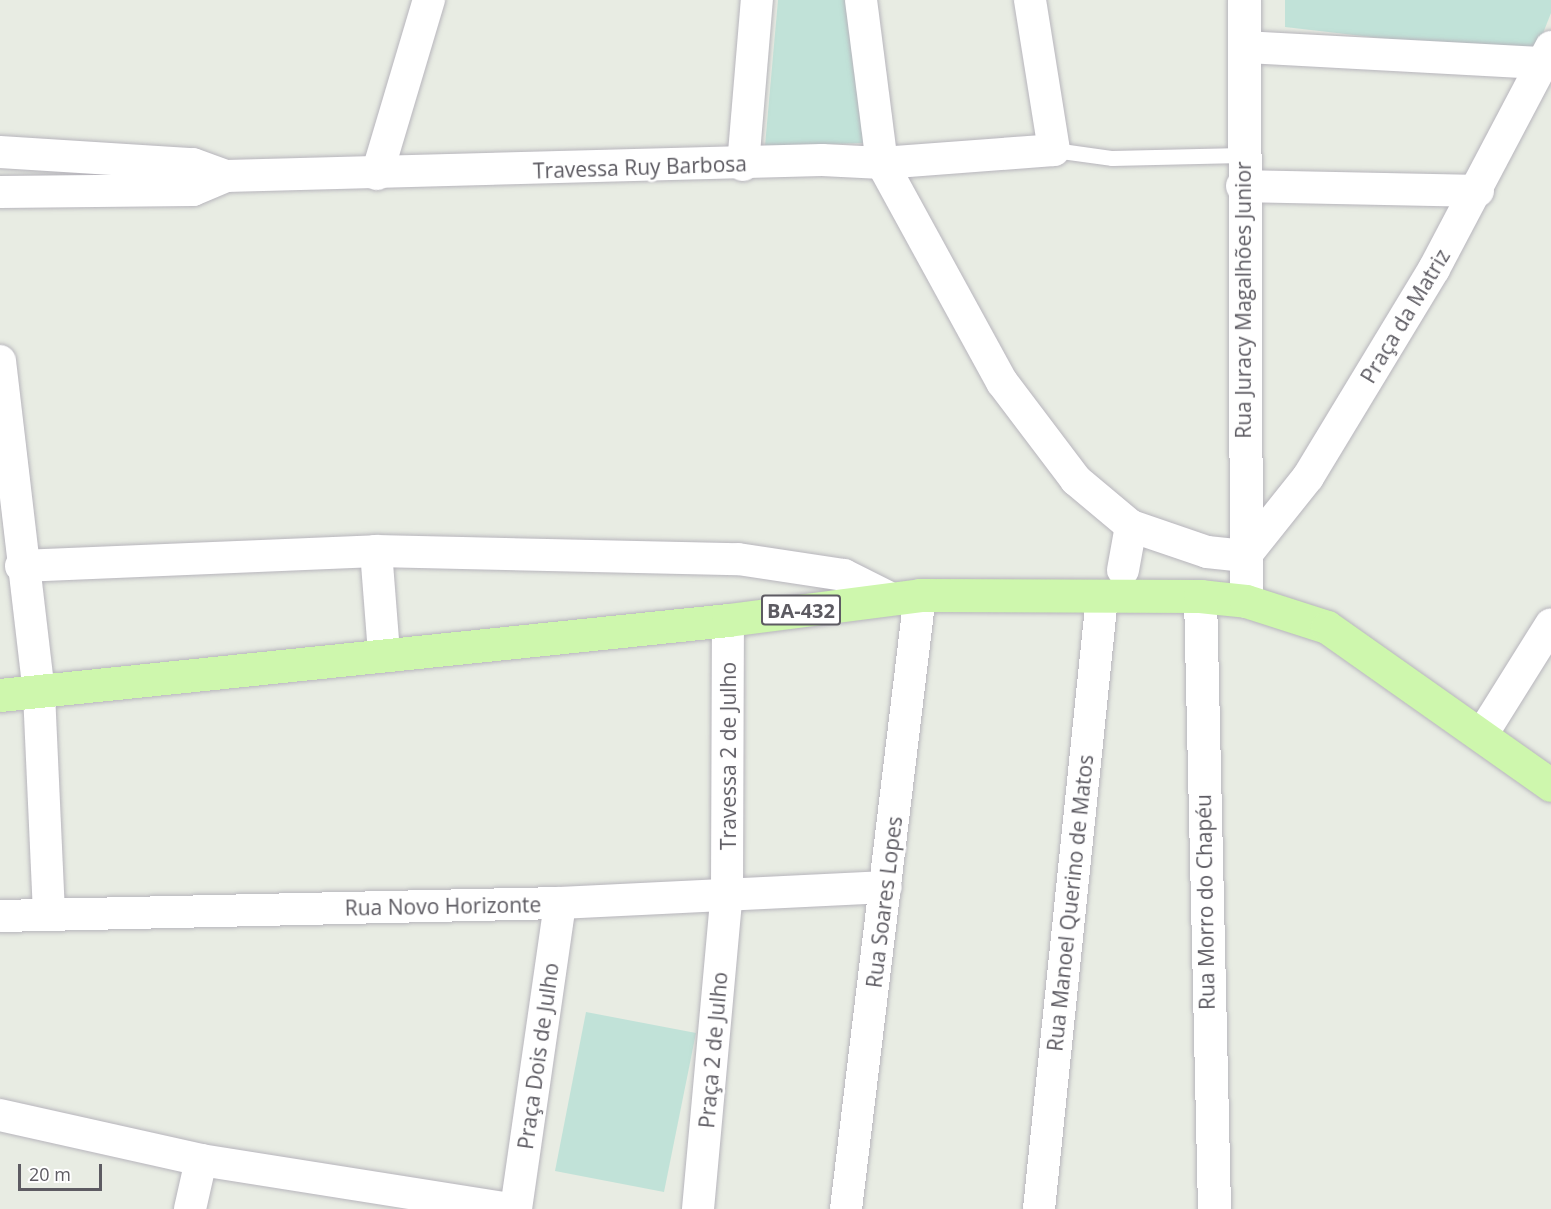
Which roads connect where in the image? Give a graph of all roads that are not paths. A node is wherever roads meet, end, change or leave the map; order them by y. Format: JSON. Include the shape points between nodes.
{"nodes":[{"id":1,"x":429,"y":0,"type":"edge"},
{"id":2,"x":757,"y":0,"type":"edge"},
{"id":3,"x":861,"y":0,"type":"edge"},
{"id":4,"x":1030,"y":0,"type":"edge"},
{"id":5,"x":1244,"y":0,"type":"edge"},
{"id":6,"x":1245,"y":47,"type":"junction"},
{"id":7,"x":1547,"y":55,"type":"edge"},
{"id":8,"x":1054,"y":150,"type":"junction"},
{"id":9,"x":0,"y":152,"type":"edge"},
{"id":10,"x":882,"y":163,"type":"junction"},
{"id":11,"x":743,"y":165,"type":"junction"},
{"id":12,"x":1242,"y":170,"type":"junction"},
{"id":13,"x":377,"y":174,"type":"junction"},
{"id":14,"x":226,"y":176,"type":"junction"},
{"id":15,"x":1478,"y":190,"type":"junction"},
{"id":16,"x":0,"y":192,"type":"edge"},
{"id":17,"x":0,"y":362,"type":"edge"},
{"id":18,"x":1131,"y":526,"type":"junction"},
{"id":19,"x":376,"y":551,"type":"junction"},
{"id":20,"x":1245,"y":556,"type":"junction"},
{"id":21,"x":21,"y":566,"type":"junction"},
{"id":22,"x":1123,"y":570,"type":"dead end"},
{"id":23,"x":905,"y":596,"type":"junction"},
{"id":24,"x":1200,"y":596,"type":"junction"},
{"id":25,"x":1102,"y":597,"type":"junction"},
{"id":26,"x":1246,"y":601,"type":"junction"},
{"id":27,"x":728,"y":620,"type":"junction"},
{"id":28,"x":1551,"y":624,"type":"edge"},
{"id":29,"x":384,"y":653,"type":"junction"},
{"id":30,"x":1,"y":692,"type":"edge"},
{"id":31,"x":39,"y":693,"type":"junction"},
{"id":32,"x":1483,"y":733,"type":"junction"},
{"id":33,"x":1551,"y":785,"type":"edge"},
{"id":34,"x":886,"y":887,"type":"junction"},
{"id":35,"x":727,"y":891,"type":"junction"},
{"id":36,"x":560,"y":903,"type":"junction"},
{"id":37,"x":50,"y":914,"type":"junction"},
{"id":38,"x":0,"y":916,"type":"edge"},
{"id":39,"x":0,"y":1115,"type":"edge"},
{"id":40,"x":201,"y":1160,"type":"junction"},
{"id":41,"x":190,"y":1209,"type":"edge"},
{"id":42,"x":510,"y":1209,"type":"edge"},
{"id":43,"x":516,"y":1209,"type":"edge"},
{"id":44,"x":698,"y":1209,"type":"edge"},
{"id":45,"x":846,"y":1209,"type":"edge"},
{"id":46,"x":1039,"y":1209,"type":"edge"},
{"id":47,"x":1214,"y":1209,"type":"edge"}],
"edges":[{"from":1,"to":13,"type":"street"},
{"from":2,"to":11,"type":"street"},
{"from":3,"to":10,"type":"street"},
{"from":4,"to":8,"type":"street"},
{"from":5,"to":6,"type":"main road","name":"Rua Juracy Magalhões Junior"},
{"from":6,"to":7,"type":"street","name":"Praça da Matriz"},
{"from":6,"to":12,"type":"main road","name":"Rua Juracy Magalhões Junior"},
{"from":7,"to":15,"type":"street","name":"Praça da Matriz"},
{"from":8,"to":10,"type":"street","name":"Travessa Ruy Barbosa"},
{"from":8,"to":12,"type":"lane"},
{"from":9,"to":14,"type":"street","name":"Travessa Ruy Barbosa","via":[[194,164]]},
{"from":10,"to":11,"type":"street","name":"Travessa Ruy Barbosa"},
{"from":10,"to":18,"type":"street","via":[[1002,382],[1076,480]]},
{"from":11,"to":13,"type":"street","name":"Travessa Ruy Barbosa"},
{"from":12,"to":15,"type":"street"},
{"from":12,"to":20,"type":"main road","name":"Rua Juracy Magalhões Junior"},
{"from":13,"to":14,"type":"street","name":"Travessa Ruy Barbosa"},
{"from":14,"to":16,"type":"street","name":"Travessa Ruy Barbosa","via":[[193,190]]},
{"from":15,"to":20,"type":"street","name":"Praça da Matriz","via":[[1308,477]]},
{"from":17,"to":21,"type":"street"},
{"from":18,"to":20,"type":"street","via":[[1207,552]]},
{"from":18,"to":22,"type":"street"},
{"from":19,"to":21,"type":"street"},
{"from":19,"to":23,"type":"street","via":[[738,559],[844,575]]},
{"from":19,"to":29,"type":"street"},
{"from":20,"to":26,"type":"main road","name":"Rua Juracy Magalhões Junior"},
{"from":21,"to":31,"type":"street"},
{"from":23,"to":25,"type":"main road","number":"BA-432"},
{"from":23,"to":27,"type":"main road","number":"BA-432"},
{"from":23,"to":34,"type":"street","name":"Rua Soares Lopes"},
{"from":24,"to":25,"type":"main road","number":"BA-432"},
{"from":24,"to":26,"type":"main road","number":"BA-432"},
{"from":24,"to":47,"type":"main road","name":"Rua Morro do Chapéu"},
{"from":25,"to":46,"type":"street","name":"Rua Manoel Querino de Matos"},
{"from":26,"to":32,"type":"main road","number":"BA-432","via":[[1327,627]]},
{"from":27,"to":29,"type":"main road","number":"BA-432"},
{"from":27,"to":35,"type":"street","name":"Travessa 2 de Julho"},
{"from":28,"to":32,"type":"street"},
{"from":29,"to":31,"type":"main road","number":"BA-432"},
{"from":30,"to":31,"type":"main road","number":"BA-432"},
{"from":31,"to":37,"type":"street"},
{"from":32,"to":33,"type":"main road","number":"BA-432"},
{"from":34,"to":35,"type":"street","name":"Rua Novo Horizonte"},
{"from":34,"to":45,"type":"street","name":"Rua Soares Lopes"},
{"from":35,"to":36,"type":"street","name":"Rua Novo Horizonte"},
{"from":35,"to":44,"type":"street","name":"Praça 2 de Julho"},
{"from":36,"to":37,"type":"street","name":"Rua Novo Horizonte"},
{"from":36,"to":43,"type":"street","name":"Praça Dois de Julho"},
{"from":37,"to":38,"type":"street","name":"Rua Novo Horizonte"},
{"from":39,"to":40,"type":"street"},
{"from":40,"to":41,"type":"street"},
{"from":40,"to":42,"type":"street"}]}
